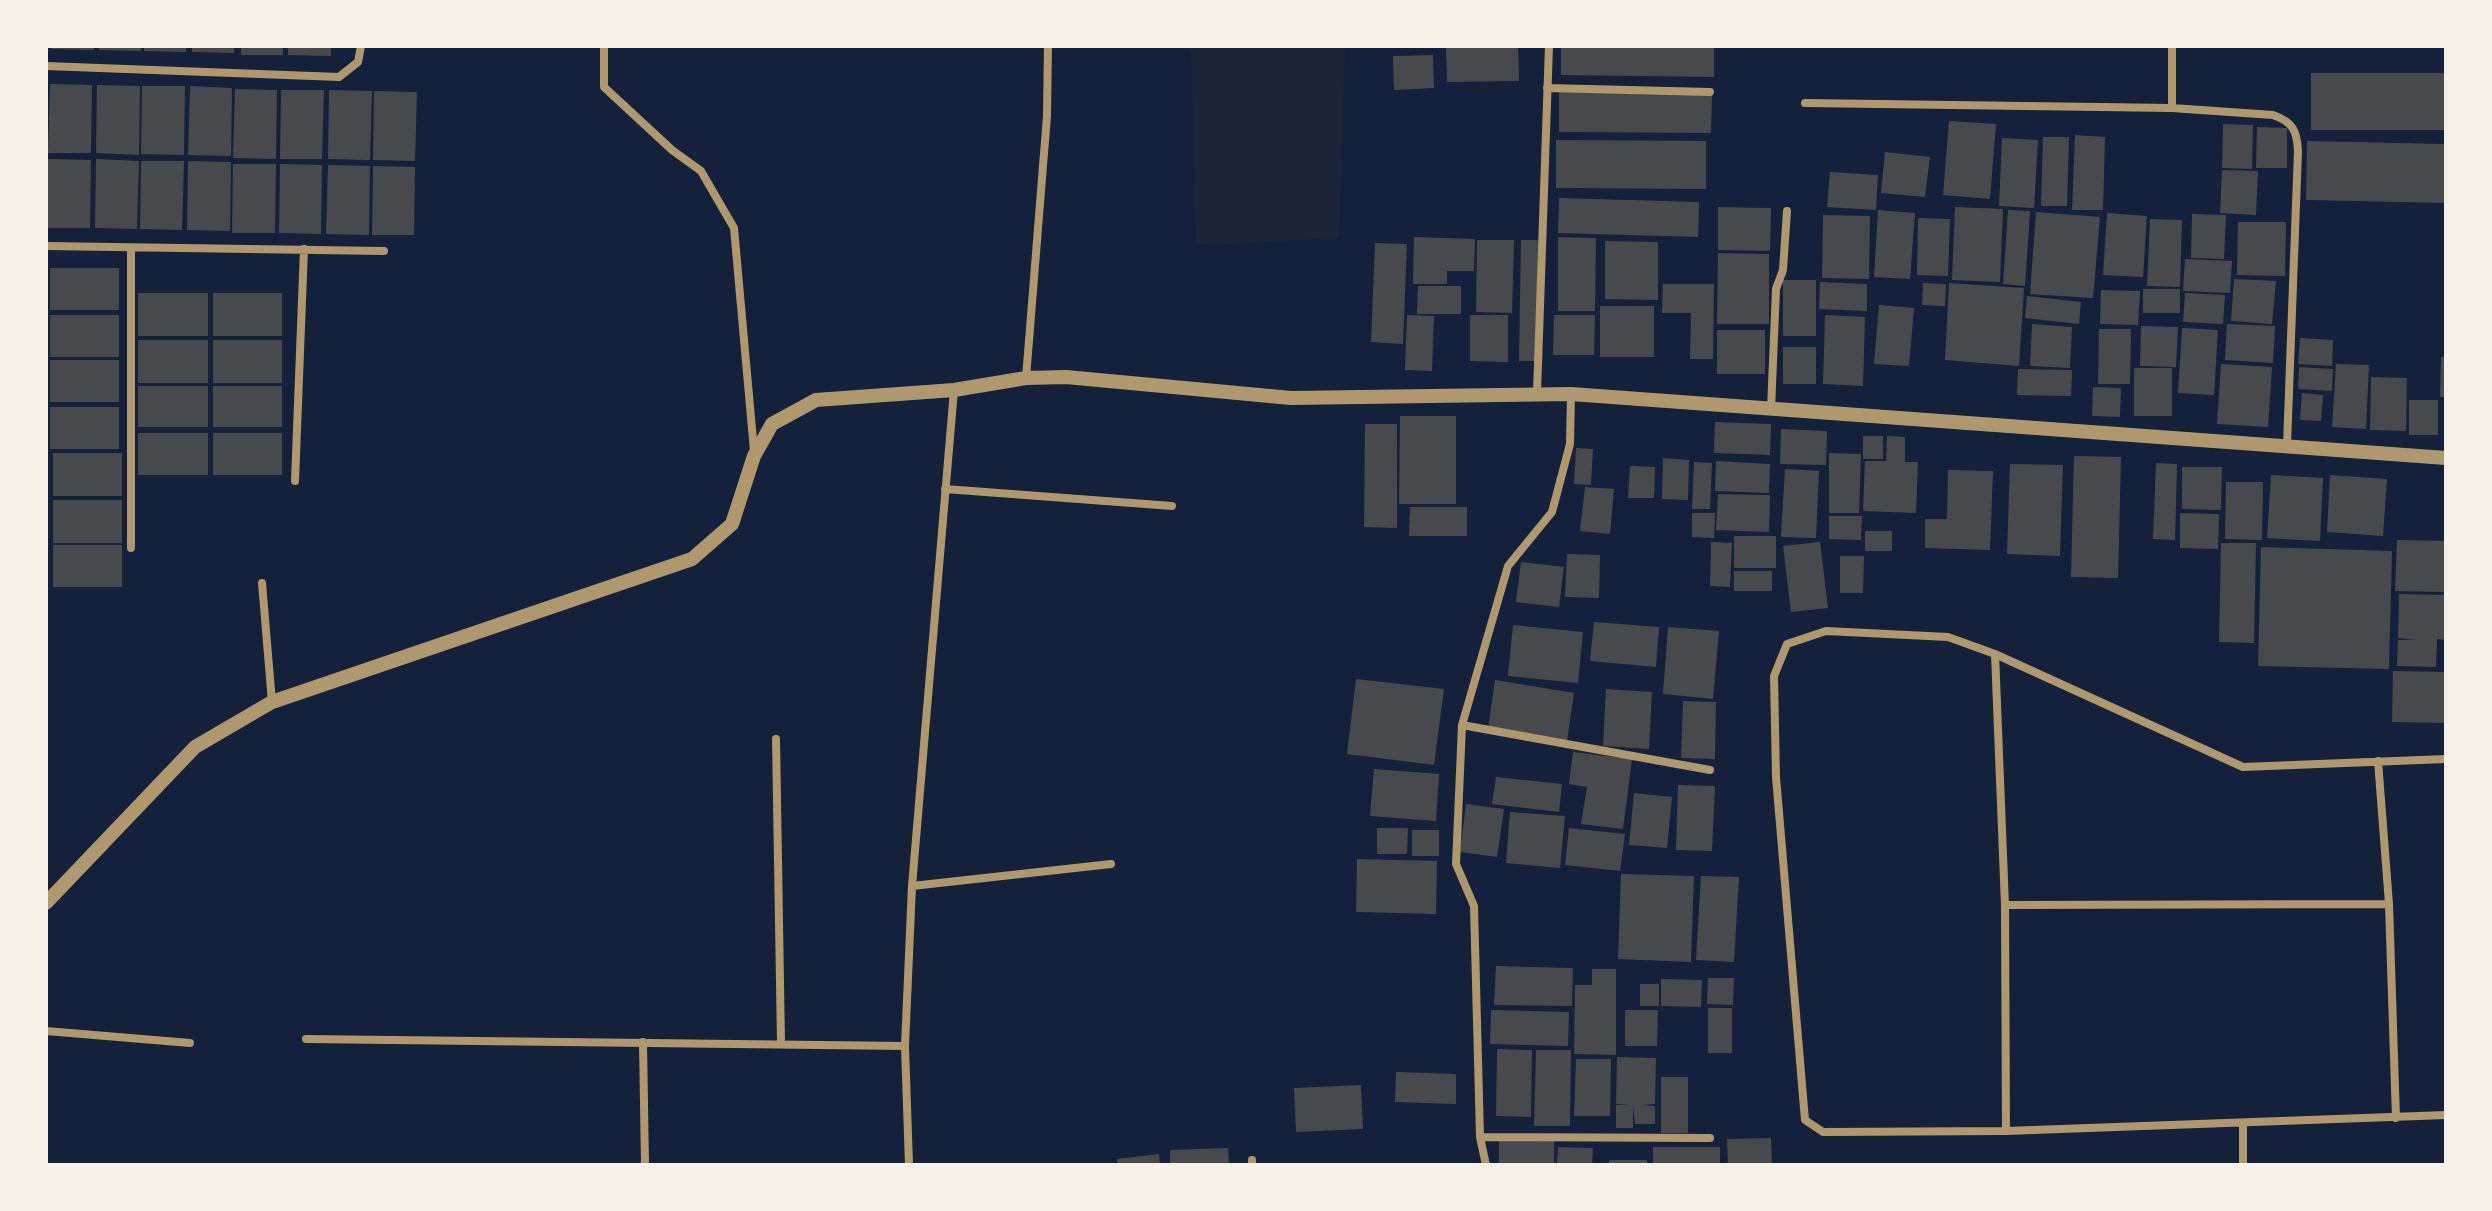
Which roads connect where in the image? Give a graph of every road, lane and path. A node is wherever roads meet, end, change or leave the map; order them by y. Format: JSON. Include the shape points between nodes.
{"nodes":[{"id":1,"x":361,"y":46,"type":"edge"},
{"id":2,"x":604,"y":46,"type":"edge"},
{"id":3,"x":1048,"y":46,"type":"edge"},
{"id":4,"x":1549,"y":46,"type":"edge"},
{"id":5,"x":2172,"y":46,"type":"edge"},
{"id":6,"x":46,"y":66,"type":"edge"},
{"id":7,"x":1547,"y":88,"type":"junction"},
{"id":8,"x":1710,"y":92,"type":"dead end"},
{"id":9,"x":1805,"y":103,"type":"dead end"},
{"id":10,"x":2172,"y":108,"type":"junction"},
{"id":11,"x":1787,"y":211,"type":"dead end"},
{"id":12,"x":46,"y":246,"type":"edge"},
{"id":13,"x":131,"y":249,"type":"junction"},
{"id":14,"x":304,"y":249,"type":"junction"},
{"id":15,"x":384,"y":251,"type":"dead end"},
{"id":16,"x":1026,"y":378,"type":"junction"},
{"id":17,"x":954,"y":390,"type":"junction"},
{"id":18,"x":1537,"y":393,"type":"junction"},
{"id":19,"x":1571,"y":394,"type":"junction"},
{"id":20,"x":1771,"y":409,"type":"junction"},
{"id":21,"x":2287,"y":445,"type":"junction"},
{"id":22,"x":754,"y":456,"type":"junction"},
{"id":23,"x":2446,"y":458,"type":"edge"},
{"id":24,"x":295,"y":481,"type":"dead end"},
{"id":25,"x":945,"y":489,"type":"junction"},
{"id":26,"x":1172,"y":506,"type":"dead end"},
{"id":27,"x":131,"y":548,"type":"dead end"},
{"id":28,"x":262,"y":583,"type":"dead end"},
{"id":29,"x":1995,"y":654,"type":"junction"},
{"id":30,"x":272,"y":702,"type":"junction"},
{"id":31,"x":1462,"y":725,"type":"junction"},
{"id":32,"x":776,"y":739,"type":"dead end"},
{"id":33,"x":2446,"y":759,"type":"edge"},
{"id":34,"x":2378,"y":761,"type":"junction"},
{"id":35,"x":1710,"y":770,"type":"dead end"},
{"id":36,"x":1111,"y":864,"type":"dead end"},
{"id":37,"x":912,"y":886,"type":"junction"},
{"id":38,"x":46,"y":903,"type":"edge"},
{"id":39,"x":2389,"y":904,"type":"junction"},
{"id":40,"x":2005,"y":905,"type":"junction"},
{"id":41,"x":46,"y":1031,"type":"edge"},
{"id":42,"x":306,"y":1039,"type":"dead end"},
{"id":43,"x":643,"y":1042,"type":"junction"},
{"id":44,"x":190,"y":1043,"type":"dead end"},
{"id":45,"x":781,"y":1043,"type":"junction"},
{"id":46,"x":905,"y":1046,"type":"junction"},
{"id":47,"x":2446,"y":1115,"type":"edge"},
{"id":48,"x":2396,"y":1118,"type":"junction"},
{"id":49,"x":2243,"y":1124,"type":"junction"},
{"id":50,"x":2006,"y":1131,"type":"junction"},
{"id":51,"x":1480,"y":1137,"type":"junction"},
{"id":52,"x":1710,"y":1138,"type":"dead end"},
{"id":53,"x":645,"y":1165,"type":"edge"},
{"id":54,"x":909,"y":1165,"type":"edge"},
{"id":55,"x":1486,"y":1165,"type":"edge"},
{"id":56,"x":2243,"y":1165,"type":"edge"}],
"edges":[{"from":1,"to":6,"type":"street","via":[[358,62],[339,77]]},
{"from":2,"to":22,"type":"street","via":[[604,87],[701,171],[734,228]]},
{"from":3,"to":16,"type":"street"},
{"from":4,"to":7,"type":"street"},
{"from":5,"to":10,"type":"street"},
{"from":7,"to":8,"type":"street"},
{"from":7,"to":18,"type":"street"},
{"from":9,"to":10,"type":"street"},
{"from":10,"to":21,"type":"street","via":[[2273,115],[2294,126],[2298,151]]},
{"from":11,"to":20,"type":"street","via":[[1783,270],[1776,289]]},
{"from":12,"to":13,"type":"street"},
{"from":13,"to":14,"type":"street"},
{"from":13,"to":27,"type":"street"},
{"from":14,"to":15,"type":"street"},
{"from":14,"to":24,"type":"street"},
{"from":16,"to":17,"type":"street"},
{"from":16,"to":18,"type":"street","via":[[1066,377],[1291,398]]},
{"from":17,"to":22,"type":"street","via":[[816,400],[772,424]]},
{"from":17,"to":25,"type":"street"},
{"from":18,"to":19,"type":"street"},
{"from":19,"to":20,"type":"street"},
{"from":19,"to":31,"type":"street","via":[[1570,444],[1552,512],[1508,566]]},
{"from":20,"to":21,"type":"street"},
{"from":21,"to":23,"type":"street"},
{"from":22,"to":30,"type":"street","via":[[732,524],[692,559]]},
{"from":25,"to":26,"type":"street"},
{"from":25,"to":37,"type":"street"},
{"from":28,"to":30,"type":"street"},
{"from":29,"to":34,"type":"street","via":[[2243,767]]},
{"from":29,"to":40,"type":"street"},
{"from":29,"to":50,"type":"street","via":[[1933,636],[1826,631],[1787,644],[1774,676],[1776,777],[1805,1120],[1823,1132]]},
{"from":30,"to":38,"type":"street","via":[[195,747]]},
{"from":31,"to":35,"type":"street"},
{"from":31,"to":51,"type":"street","via":[[1456,864],[1474,906]]},
{"from":32,"to":45,"type":"street"},
{"from":33,"to":34,"type":"street"},
{"from":34,"to":39,"type":"street"},
{"from":36,"to":37,"type":"street"},
{"from":37,"to":46,"type":"street"},
{"from":39,"to":40,"type":"street"},
{"from":39,"to":48,"type":"street"},
{"from":40,"to":50,"type":"street"},
{"from":41,"to":44,"type":"street"},
{"from":42,"to":43,"type":"street"},
{"from":43,"to":45,"type":"street"},
{"from":43,"to":53,"type":"street"},
{"from":45,"to":46,"type":"street"},
{"from":46,"to":54,"type":"street"},
{"from":47,"to":48,"type":"street"},
{"from":48,"to":49,"type":"street"},
{"from":49,"to":50,"type":"street"},
{"from":49,"to":56,"type":"street"},
{"from":51,"to":52,"type":"street"},
{"from":51,"to":55,"type":"street"}]}
